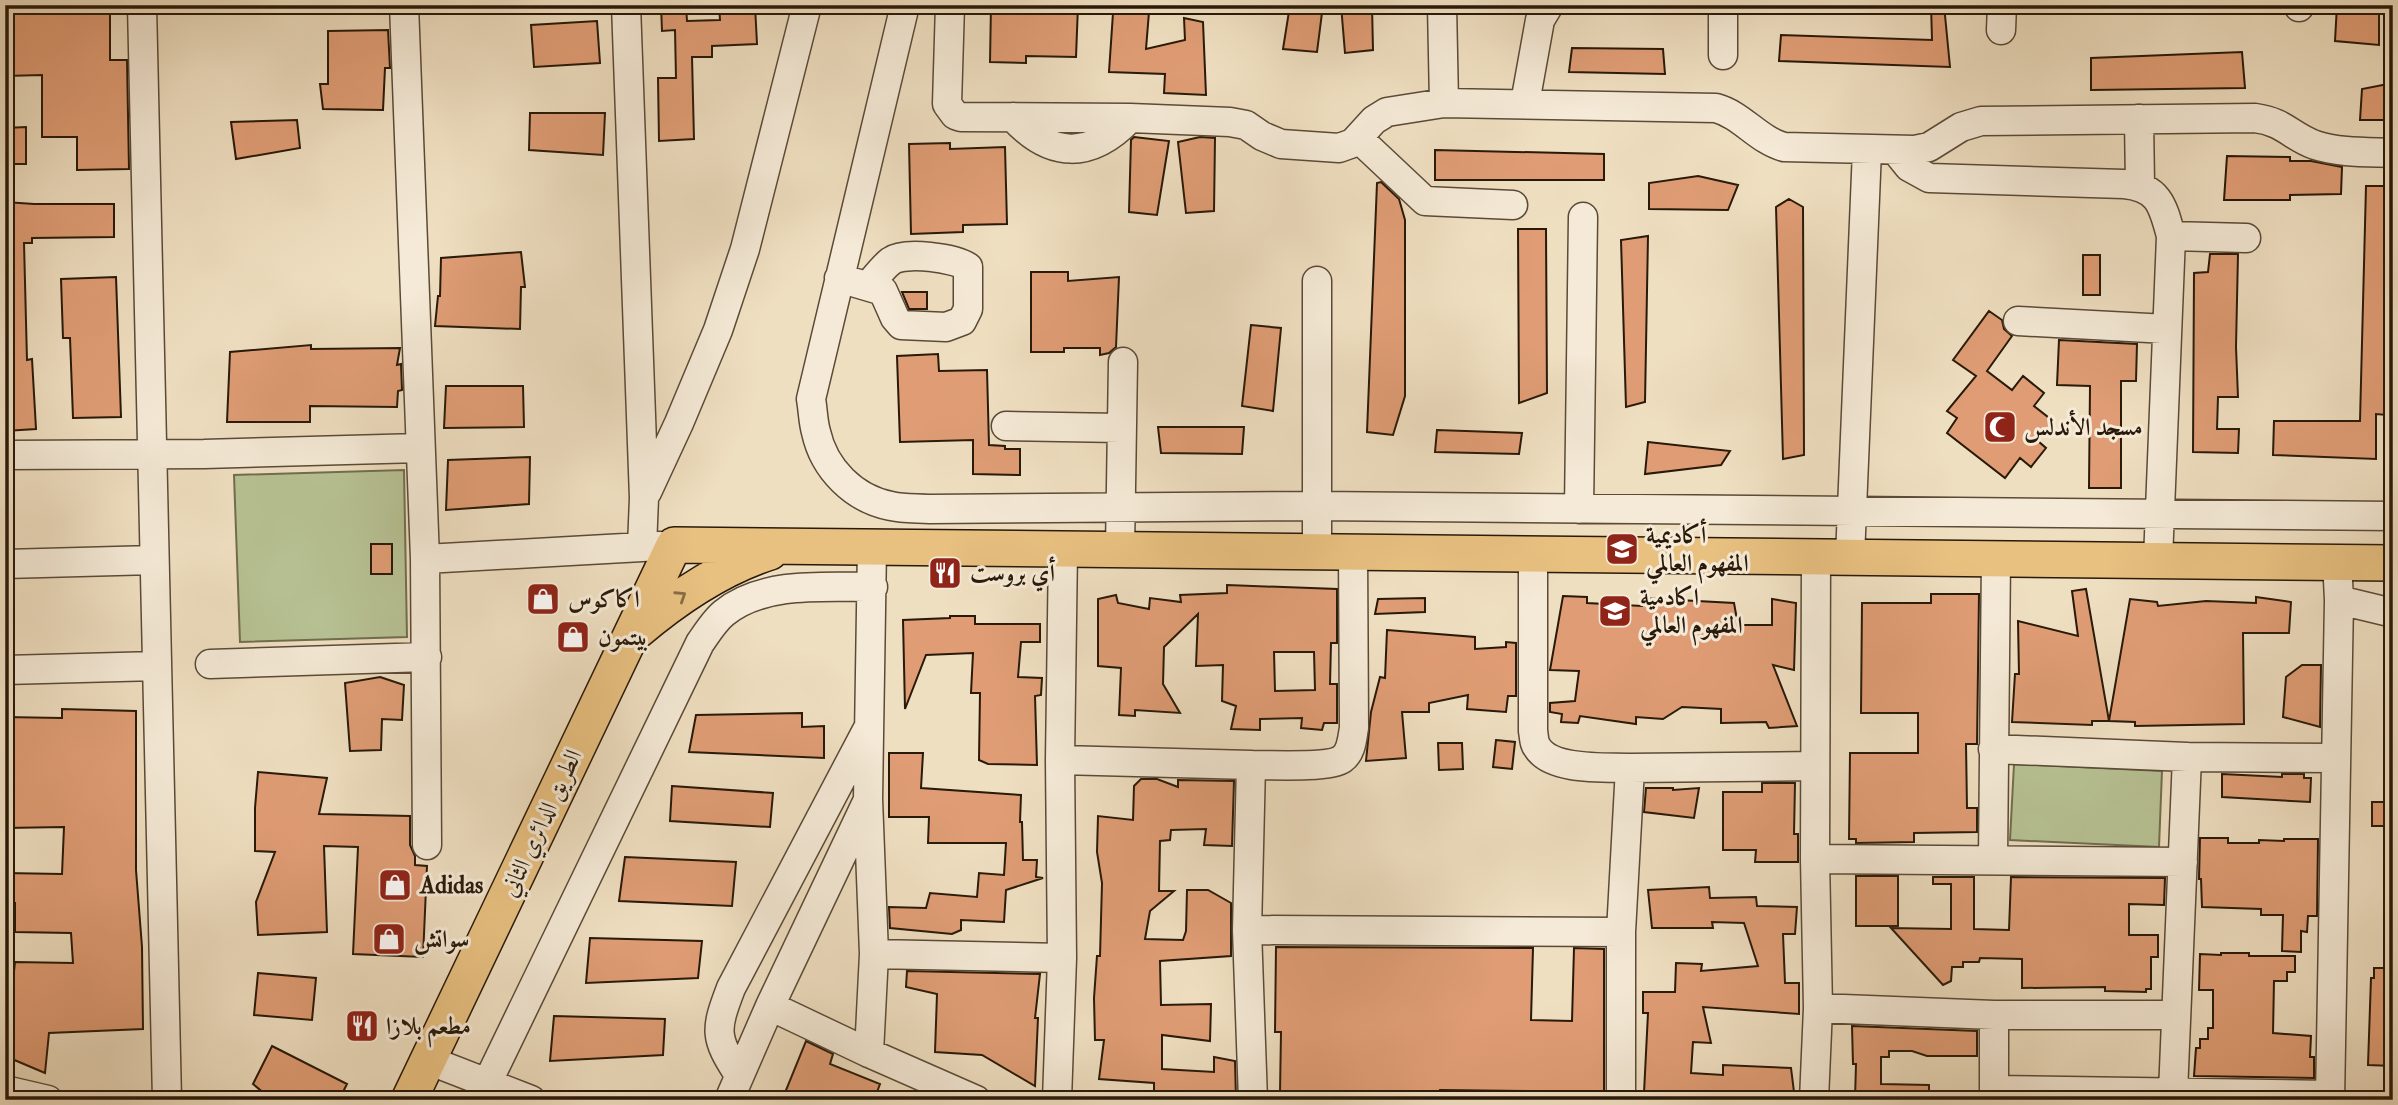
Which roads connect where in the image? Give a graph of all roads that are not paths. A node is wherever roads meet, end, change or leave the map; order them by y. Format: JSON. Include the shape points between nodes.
{"nodes":[{"id":1,"x":142,"y":5,"type":"edge"},
{"id":2,"x":404,"y":5,"type":"edge"},
{"id":3,"x":626,"y":5,"type":"edge"},
{"id":4,"x":807,"y":5,"type":"edge"},
{"id":5,"x":905,"y":5,"type":"edge"},
{"id":6,"x":950,"y":5,"type":"edge"},
{"id":7,"x":1442,"y":5,"type":"edge"},
{"id":8,"x":1549,"y":5,"type":"edge"},
{"id":9,"x":1723,"y":5,"type":"edge"},
{"id":10,"x":1723,"y":55,"type":"dead end"},
{"id":11,"x":1444,"y":103,"type":"junction"},
{"id":12,"x":1525,"y":103,"type":"junction"},
{"id":13,"x":2139,"y":120,"type":"junction"},
{"id":14,"x":1358,"y":138,"type":"junction"},
{"id":15,"x":1867,"y":150,"type":"junction"},
{"id":16,"x":1896,"y":151,"type":"junction"},
{"id":17,"x":2393,"y":153,"type":"edge"},
{"id":18,"x":2140,"y":185,"type":"junction"},
{"id":19,"x":1513,"y":205,"type":"dead end"},
{"id":20,"x":1583,"y":217,"type":"dead end"},
{"id":21,"x":2171,"y":236,"type":"junction"},
{"id":22,"x":2246,"y":238,"type":"dead end"},
{"id":23,"x":839,"y":278,"type":"junction"},
{"id":24,"x":1317,"y":281,"type":"dead end"},
{"id":25,"x":868,"y":286,"type":"dead end"},
{"id":26,"x":2018,"y":321,"type":"dead end"},
{"id":27,"x":2167,"y":329,"type":"junction"},
{"id":28,"x":1122,"y":362,"type":"dead end"},
{"id":29,"x":1006,"y":426,"type":"dead end"},
{"id":30,"x":1120,"y":428,"type":"junction"},
{"id":31,"x":421,"y":448,"type":"junction"},
{"id":32,"x":5,"y":455,"type":"edge"},
{"id":33,"x":152,"y":455,"type":"junction"},
{"id":34,"x":644,"y":498,"type":"junction"},
{"id":35,"x":1317,"y":506,"type":"junction"},
{"id":36,"x":1119,"y":508,"type":"junction"},
{"id":37,"x":1579,"y":509,"type":"junction"},
{"id":38,"x":1850,"y":511,"type":"junction"},
{"id":39,"x":2161,"y":515,"type":"junction"},
{"id":40,"x":2393,"y":516,"type":"edge"},
{"id":41,"x":658,"y":546,"type":"junction"},
{"id":42,"x":786,"y":547,"type":"junction"},
{"id":43,"x":872,"y":547,"type":"junction"},
{"id":44,"x":1063,"y":549,"type":"junction"},
{"id":45,"x":1120,"y":549,"type":"junction"},
{"id":46,"x":1317,"y":551,"type":"junction"},
{"id":47,"x":1353,"y":552,"type":"junction"},
{"id":48,"x":1533,"y":553,"type":"junction"},
{"id":49,"x":1833,"y":557,"type":"junction"},
{"id":50,"x":1996,"y":558,"type":"junction"},
{"id":51,"x":425,"y":559,"type":"junction"},
{"id":52,"x":154,"y":560,"type":"junction"},
{"id":53,"x":2158,"y":560,"type":"junction"},
{"id":54,"x":2337,"y":561,"type":"junction"},
{"id":55,"x":2393,"y":563,"type":"edge"},
{"id":56,"x":5,"y":564,"type":"edge"},
{"id":57,"x":873,"y":587,"type":"junction"},
{"id":58,"x":2339,"y":600,"type":"junction"},
{"id":59,"x":2393,"y":613,"type":"edge"},
{"id":60,"x":628,"y":638,"type":"junction"},
{"id":61,"x":427,"y":657,"type":"junction"},
{"id":62,"x":210,"y":664,"type":"dead end"},
{"id":63,"x":157,"y":666,"type":"junction"},
{"id":64,"x":5,"y":670,"type":"edge"},
{"id":65,"x":870,"y":724,"type":"junction"},
{"id":66,"x":1993,"y":749,"type":"junction"},
{"id":67,"x":2187,"y":757,"type":"junction"},
{"id":68,"x":2336,"y":758,"type":"junction"},
{"id":69,"x":1059,"y":760,"type":"junction"},
{"id":70,"x":1251,"y":765,"type":"junction"},
{"id":71,"x":1815,"y":766,"type":"junction"},
{"id":72,"x":1630,"y":768,"type":"junction"},
{"id":73,"x":869,"y":799,"type":"junction"},
{"id":74,"x":427,"y":845,"type":"dead end"},
{"id":75,"x":1815,"y":859,"type":"junction"},
{"id":76,"x":1993,"y":859,"type":"junction"},
{"id":77,"x":2183,"y":862,"type":"junction"},
{"id":78,"x":1247,"y":930,"type":"junction"},
{"id":79,"x":1621,"y":932,"type":"junction"},
{"id":80,"x":874,"y":954,"type":"junction"},
{"id":81,"x":1062,"y":958,"type":"junction"},
{"id":82,"x":769,"y":1006,"type":"junction"},
{"id":83,"x":1818,"y":1008,"type":"junction"},
{"id":84,"x":1994,"y":1015,"type":"junction"},
{"id":85,"x":2175,"y":1015,"type":"junction"},
{"id":86,"x":869,"y":1053,"type":"junction"},
{"id":87,"x":428,"y":1060,"type":"junction"},
{"id":88,"x":734,"y":1087,"type":"edge"},
{"id":89,"x":5,"y":1090,"type":"edge"},
{"id":90,"x":483,"y":1091,"type":"edge"},
{"id":91,"x":2173,"y":1093,"type":"junction"},
{"id":92,"x":1994,"y":1095,"type":"edge"},
{"id":93,"x":2330,"y":1097,"type":"edge"},
{"id":94,"x":48,"y":1100,"type":"edge"},
{"id":95,"x":167,"y":1100,"type":"edge"},
{"id":96,"x":409,"y":1100,"type":"edge"},
{"id":97,"x":531,"y":1100,"type":"edge"},
{"id":98,"x":976,"y":1100,"type":"edge"},
{"id":99,"x":1057,"y":1100,"type":"edge"},
{"id":100,"x":1253,"y":1100,"type":"edge"},
{"id":101,"x":1621,"y":1100,"type":"edge"},
{"id":102,"x":1814,"y":1100,"type":"edge"}],
"edges":[{"from":1,"to":33,"type":"street"},
{"from":2,"to":31,"type":"street"},
{"from":3,"to":34,"type":"street"},
{"from":4,"to":34,"type":"street","via":[[745,249],[718,330]]},
{"from":5,"to":23,"type":"street"},
{"from":6,"to":14,"type":"street","via":[[947,104],[961,117],[1239,123],[1271,141],[1302,147],[1339,148]]},
{"from":7,"to":11,"type":"street"},
{"from":8,"to":12,"type":"street","via":[[1540,20]]},
{"from":9,"to":10,"type":"street"},
{"from":11,"to":12,"type":"street"},
{"from":11,"to":14,"type":"street","via":[[1387,112]]},
{"from":12,"to":15,"type":"street","via":[[1716,108],[1784,147]]},
{"from":13,"to":16,"type":"street","via":[[1981,121],[1928,147]]},
{"from":13,"to":17,"type":"street","via":[[2255,118],[2275,121],[2307,142],[2334,150]]},
{"from":13,"to":18,"type":"street"},
{"from":14,"to":19,"type":"street","via":[[1425,201]]},
{"from":15,"to":16,"type":"street"},
{"from":15,"to":38,"type":"street"},
{"from":16,"to":18,"type":"street","via":[[1909,167],[1929,178]]},
{"from":18,"to":21,"type":"street","via":[[2157,197]]},
{"from":20,"to":37,"type":"street"},
{"from":21,"to":22,"type":"street"},
{"from":21,"to":27,"type":"street"},
{"from":23,"to":25,"type":"street"},
{"from":23,"to":36,"type":"street","via":[[811,399],[816,435],[844,484],[890,506]]},
{"from":24,"to":35,"type":"street"},
{"from":26,"to":27,"type":"street"},
{"from":27,"to":39,"type":"street"},
{"from":28,"to":30,"type":"street"},
{"from":29,"to":30,"type":"street"},
{"from":30,"to":36,"type":"street"},
{"from":31,"to":33,"type":"street"},
{"from":31,"to":51,"type":"street"},
{"from":32,"to":33,"type":"street"},
{"from":33,"to":52,"type":"street"},
{"from":34,"to":41,"type":"street"},
{"from":35,"to":36,"type":"street"},
{"from":35,"to":37,"type":"street"},
{"from":35,"to":46,"type":"street"},
{"from":36,"to":45,"type":"street"},
{"from":37,"to":38,"type":"street"},
{"from":38,"to":39,"type":"street"},
{"from":38,"to":49,"type":"street"},
{"from":39,"to":40,"type":"street"},
{"from":39,"to":53,"type":"street"},
{"from":41,"to":42,"type":"main road"},
{"from":41,"to":51,"type":"street"},
{"from":41,"to":60,"type":"main road","name":"الطريق الدائري الثاني"},
{"from":42,"to":43,"type":"main road"},
{"from":60,"to":42,"type":"main road","one_way":true,"via":[[698,585]]},
{"from":43,"to":44,"type":"main road"},
{"from":43,"to":57,"type":"street"},
{"from":44,"to":45,"type":"main road"},
{"from":44,"to":69,"type":"street"},
{"from":45,"to":46,"type":"main road"},
{"from":46,"to":47,"type":"main road"},
{"from":47,"to":48,"type":"main road"},
{"from":47,"to":70,"type":"street","via":[[1351,746],[1342,759],[1327,764]]},
{"from":48,"to":49,"type":"main road"},
{"from":48,"to":72,"type":"street","via":[[1533,731],[1537,748],[1552,760],[1569,765]]},
{"from":49,"to":50,"type":"main road"},
{"from":49,"to":71,"type":"street"},
{"from":50,"to":53,"type":"main road"},
{"from":50,"to":66,"type":"street"},
{"from":51,"to":61,"type":"street"},
{"from":52,"to":56,"type":"street"},
{"from":52,"to":63,"type":"street"},
{"from":53,"to":54,"type":"main road"},
{"from":54,"to":55,"type":"main road"},
{"from":54,"to":58,"type":"street"},
{"from":57,"to":65,"type":"street"},
{"from":57,"to":90,"type":"street","via":[[779,591],[747,598],[723,613],[700,643],[663,716]]},
{"from":58,"to":59,"type":"street"},
{"from":58,"to":68,"type":"street"},
{"from":60,"to":87,"type":"main road","name":"الطريق الدائري الثاني"},
{"from":61,"to":62,"type":"street"},
{"from":61,"to":74,"type":"street"},
{"from":63,"to":64,"type":"street"},
{"from":63,"to":95,"type":"street"},
{"from":65,"to":73,"type":"street"},
{"from":65,"to":88,"type":"street","via":[[720,1016],[720,1036]]},
{"from":66,"to":67,"type":"street"},
{"from":66,"to":76,"type":"street"},
{"from":67,"to":68,"type":"street"},
{"from":67,"to":77,"type":"street"},
{"from":68,"to":93,"type":"street"},
{"from":69,"to":70,"type":"street"},
{"from":69,"to":81,"type":"street"},
{"from":70,"to":78,"type":"street"},
{"from":71,"to":72,"type":"street"},
{"from":71,"to":75,"type":"street"},
{"from":72,"to":79,"type":"street"},
{"from":73,"to":80,"type":"street"},
{"from":73,"to":82,"type":"street"},
{"from":75,"to":76,"type":"street"},
{"from":75,"to":83,"type":"street"},
{"from":76,"to":77,"type":"street"},
{"from":77,"to":85,"type":"street"},
{"from":78,"to":79,"type":"street"},
{"from":78,"to":100,"type":"street"},
{"from":79,"to":101,"type":"street"},
{"from":80,"to":81,"type":"street"},
{"from":80,"to":86,"type":"street"},
{"from":81,"to":99,"type":"street"},
{"from":82,"to":86,"type":"street"},
{"from":82,"to":88,"type":"street"},
{"from":83,"to":84,"type":"street"},
{"from":83,"to":102,"type":"street"},
{"from":84,"to":85,"type":"street"},
{"from":84,"to":92,"type":"street"},
{"from":85,"to":91,"type":"street"},
{"from":86,"to":98,"type":"street"},
{"from":87,"to":90,"type":"street"},
{"from":87,"to":96,"type":"main road","name":"الطريق الدائري الثاني"},
{"from":89,"to":94,"type":"street"},
{"from":90,"to":97,"type":"street"},
{"from":91,"to":92,"type":"street"},
{"from":91,"to":93,"type":"street"}]}
